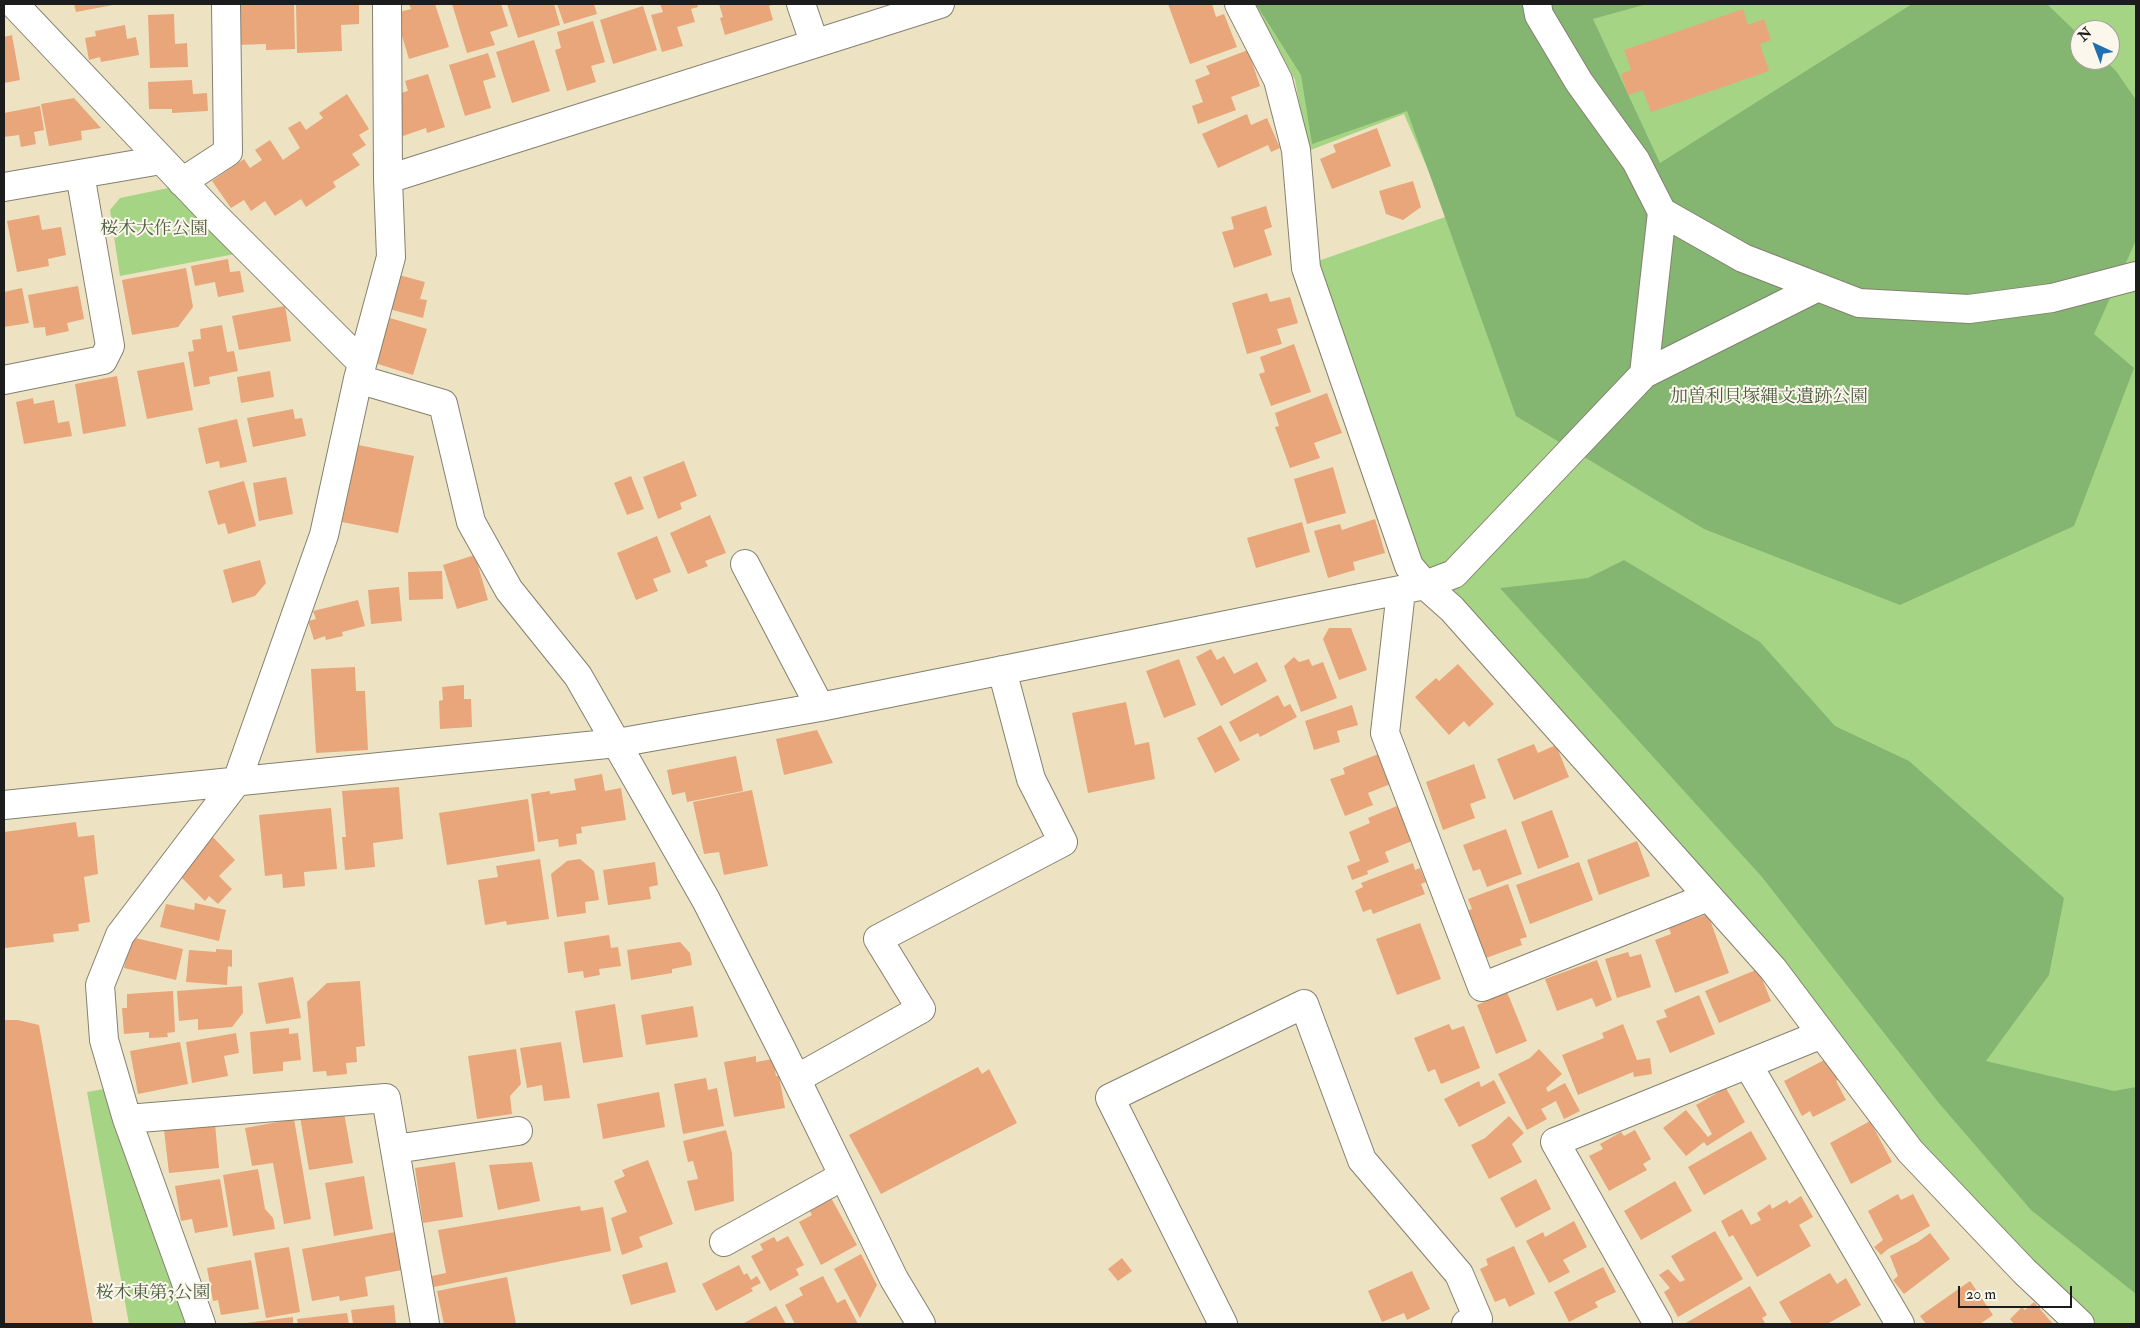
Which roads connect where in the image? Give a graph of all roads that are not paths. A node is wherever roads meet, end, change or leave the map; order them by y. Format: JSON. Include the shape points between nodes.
{"nodes":[{"id":1,"x":14,"y":4,"type":"edge"},
{"id":2,"x":226,"y":4,"type":"edge"},
{"id":3,"x":387,"y":4,"type":"edge"},
{"id":4,"x":801,"y":4,"type":"edge"},
{"id":5,"x":940,"y":4,"type":"edge"},
{"id":6,"x":1239,"y":4,"type":"edge"},
{"id":7,"x":1537,"y":4,"type":"edge"},
{"id":8,"x":814,"y":42,"type":"junction"},
{"id":9,"x":161,"y":160,"type":"junction"},
{"id":10,"x":80,"y":174,"type":"junction"},
{"id":11,"x":388,"y":179,"type":"junction"},
{"id":12,"x":182,"y":182,"type":"junction"},
{"id":13,"x":4,"y":188,"type":"edge"},
{"id":14,"x":1662,"y":212,"type":"junction"},
{"id":15,"x":2136,"y":276,"type":"edge"},
{"id":16,"x":1818,"y":287,"type":"junction"},
{"id":17,"x":360,"y":371,"type":"junction"},
{"id":18,"x":1644,"y":374,"type":"junction"},
{"id":19,"x":4,"y":380,"type":"edge"},
{"id":20,"x":745,"y":564,"type":"dead end"},
{"id":21,"x":1413,"y":588,"type":"junction"},
{"id":22,"x":1002,"y":670,"type":"junction"},
{"id":23,"x":820,"y":707,"type":"junction"},
{"id":24,"x":617,"y":743,"type":"junction"},
{"id":25,"x":237,"y":781,"type":"junction"},
{"id":26,"x":4,"y":805,"type":"edge"},
{"id":27,"x":1708,"y":897,"type":"junction"},
{"id":28,"x":1822,"y":1034,"type":"junction"},
{"id":29,"x":1748,"y":1065,"type":"junction"},
{"id":30,"x":796,"y":1079,"type":"junction"},
{"id":31,"x":127,"y":1119,"type":"junction"},
{"id":32,"x":518,"y":1131,"type":"dead end"},
{"id":33,"x":395,"y":1149,"type":"junction"},
{"id":34,"x":843,"y":1176,"type":"junction"},
{"id":35,"x":724,"y":1242,"type":"dead end"},
{"id":36,"x":201,"y":1324,"type":"edge"},
{"id":37,"x":425,"y":1324,"type":"edge"},
{"id":38,"x":921,"y":1324,"type":"edge"},
{"id":39,"x":1223,"y":1324,"type":"edge"},
{"id":40,"x":1466,"y":1324,"type":"edge"},
{"id":41,"x":1658,"y":1324,"type":"edge"},
{"id":42,"x":1900,"y":1324,"type":"edge"},
{"id":43,"x":2080,"y":1324,"type":"edge"}],
"edges":[{"from":1,"to":9,"type":"street"},
{"from":2,"to":12,"type":"street","via":[[228,152]]},
{"from":3,"to":11,"type":"street"},
{"from":4,"to":8,"type":"street"},
{"from":5,"to":8,"type":"street"},
{"from":6,"to":21,"type":"street","via":[[1278,80],[1296,150],[1306,268],[1409,566]]},
{"from":7,"to":14,"type":"street","via":[[1578,82],[1636,162]]},
{"from":8,"to":11,"type":"street"},
{"from":9,"to":10,"type":"street"},
{"from":9,"to":12,"type":"street"},
{"from":10,"to":13,"type":"street"},
{"from":10,"to":19,"type":"street","via":[[110,346],[103,360]]},
{"from":11,"to":17,"type":"street","via":[[391,258]]},
{"from":12,"to":17,"type":"street"},
{"from":14,"to":16,"type":"street","via":[[1743,258]]},
{"from":14,"to":18,"type":"street"},
{"from":15,"to":16,"type":"street","via":[[2052,298],[1969,309],[1859,303]]},
{"from":16,"to":18,"type":"street"},
{"from":17,"to":24,"type":"street","via":[[443,404],[471,522],[509,590],[578,676]]},
{"from":17,"to":25,"type":"street","via":[[324,535]]},
{"from":18,"to":21,"type":"street","via":[[1454,574]]},
{"from":20,"to":23,"type":"street"},
{"from":21,"to":22,"type":"street"},
{"from":21,"to":27,"type":"street","via":[[1452,609]]},
{"from":21,"to":27,"type":"street","via":[[1385,733],[1482,987]]},
{"from":22,"to":23,"type":"street"},
{"from":22,"to":30,"type":"street","via":[[1031,779],[1063,842],[878,939],[921,1009]]},
{"from":23,"to":24,"type":"street"},
{"from":24,"to":25,"type":"street"},
{"from":24,"to":30,"type":"street","via":[[706,900]]},
{"from":25,"to":26,"type":"street"},
{"from":25,"to":31,"type":"street","via":[[120,935],[100,985],[104,1040]]},
{"from":27,"to":28,"type":"street","via":[[1773,969]]},
{"from":28,"to":29,"type":"street"},
{"from":28,"to":43,"type":"street","via":[[1910,1150],[2024,1271]]},
{"from":29,"to":41,"type":"street","via":[[1555,1142]]},
{"from":29,"to":42,"type":"street"},
{"from":30,"to":34,"type":"street"},
{"from":31,"to":33,"type":"street","via":[[386,1098]]},
{"from":31,"to":36,"type":"street"},
{"from":32,"to":33,"type":"street"},
{"from":33,"to":37,"type":"street"},
{"from":34,"to":35,"type":"street"},
{"from":34,"to":38,"type":"street","via":[[894,1279]]},
{"from":39,"to":40,"type":"street","via":[[1110,1098],[1304,1004],[1362,1160],[1459,1274],[1478,1319]]}]}
